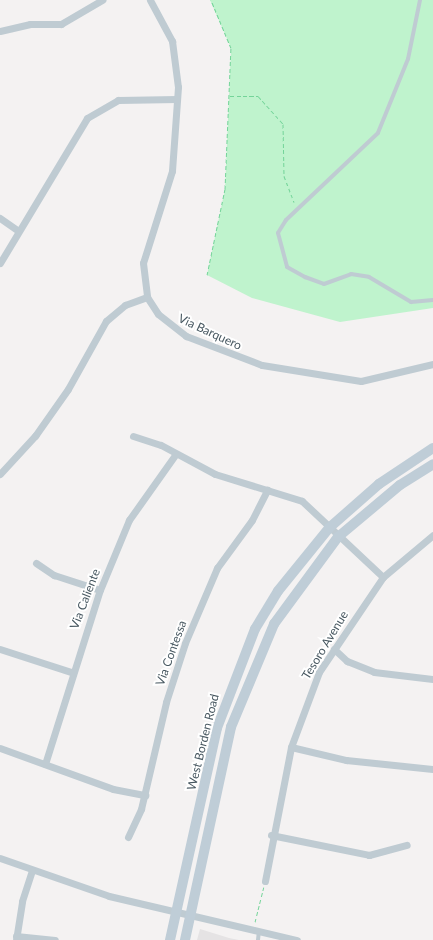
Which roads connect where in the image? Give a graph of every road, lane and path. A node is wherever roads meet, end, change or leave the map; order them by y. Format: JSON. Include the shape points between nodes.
{"nodes":[{"id":1,"x":102,"y":0,"type":"edge"},
{"id":2,"x":150,"y":0,"type":"edge"},
{"id":3,"x":211,"y":0,"type":"edge"},
{"id":4,"x":420,"y":0,"type":"edge"},
{"id":5,"x":0,"y":31,"type":"edge"},
{"id":6,"x":229,"y":96,"type":"junction"},
{"id":7,"x":177,"y":99,"type":"junction"},
{"id":8,"x":297,"y":209,"type":"junction"},
{"id":9,"x":0,"y":218,"type":"edge"},
{"id":10,"x":17,"y":230,"type":"junction"},
{"id":11,"x":0,"y":263,"type":"edge"},
{"id":12,"x":207,"y":275,"type":"dead end"},
{"id":13,"x":147,"y":297,"type":"junction"},
{"id":14,"x":433,"y":300,"type":"edge"},
{"id":15,"x":433,"y":364,"type":"edge"},
{"id":16,"x":133,"y":436,"type":"dead end"},
{"id":17,"x":433,"y":448,"type":"edge"},
{"id":18,"x":175,"y":455,"type":"junction"},
{"id":19,"x":433,"y":464,"type":"edge"},
{"id":20,"x":0,"y":474,"type":"edge"},
{"id":21,"x":267,"y":490,"type":"junction"},
{"id":22,"x":329,"y":528,"type":"junction"},
{"id":23,"x":433,"y":535,"type":"edge"},
{"id":24,"x":338,"y":537,"type":"junction"},
{"id":25,"x":36,"y":563,"type":"dead end"},
{"id":26,"x":383,"y":577,"type":"junction"},
{"id":27,"x":100,"y":590,"type":"junction"},
{"id":28,"x":0,"y":649,"type":"edge"},
{"id":29,"x":334,"y":649,"type":"junction"},
{"id":30,"x":72,"y":672,"type":"junction"},
{"id":31,"x":433,"y":678,"type":"edge"},
{"id":32,"x":291,"y":747,"type":"junction"},
{"id":33,"x":0,"y":748,"type":"edge"},
{"id":34,"x":45,"y":764,"type":"junction"},
{"id":35,"x":433,"y":769,"type":"edge"},
{"id":36,"x":145,"y":795,"type":"junction"},
{"id":37,"x":271,"y":835,"type":"junction"},
{"id":38,"x":128,"y":837,"type":"dead end"},
{"id":39,"x":407,"y":845,"type":"dead end"},
{"id":40,"x":0,"y":858,"type":"edge"},
{"id":41,"x":32,"y":871,"type":"junction"},
{"id":42,"x":265,"y":881,"type":"joint"},
{"id":43,"x":176,"y":913,"type":"junction"},
{"id":44,"x":190,"y":916,"type":"junction"},
{"id":45,"x":256,"y":931,"type":"junction"},
{"id":46,"x":16,"y":938,"type":"edge"},
{"id":47,"x":292,"y":939,"type":"edge"},
{"id":48,"x":55,"y":940,"type":"edge"},
{"id":49,"x":170,"y":940,"type":"edge"},
{"id":50,"x":185,"y":940,"type":"edge"},
{"id":51,"x":258,"y":940,"type":"edge"}],
"edges":[{"from":1,"to":5,"type":"street","via":[[61,24],[30,24]]},
{"from":2,"to":7,"type":"street","via":[[172,41]]},
{"from":3,"to":6,"type":"path","via":[[231,48]]},
{"from":4,"to":8,"type":"lane","via":[[408,59],[378,132]]},
{"from":6,"to":8,"type":"path","via":[[258,96],[283,124],[284,176]]},
{"from":6,"to":12,"type":"path","via":[[225,189]]},
{"from":7,"to":10,"type":"street","via":[[118,100],[88,118]]},
{"from":7,"to":13,"type":"street","via":[[172,171],[143,263]]},
{"from":8,"to":14,"type":"lane","via":[[278,234],[287,267],[324,284],[351,274],[369,277],[411,302]]},
{"from":9,"to":10,"type":"street"},
{"from":10,"to":11,"type":"street"},
{"from":13,"to":15,"type":"street","name":"Via Barquero","via":[[168,325],[262,365],[361,381]]},
{"from":13,"to":20,"type":"street","via":[[125,306],[106,321],[68,389],[35,436]]},
{"from":16,"to":18,"type":"street","via":[[161,444]]},
{"from":17,"to":22,"type":"main road","name":"West Borden Road","via":[[379,484]]},
{"from":18,"to":21,"type":"street","via":[[214,474]]},
{"from":18,"to":27,"type":"street","name":"Via Caliente","via":[[129,520]]},
{"from":19,"to":24,"type":"main road","name":"West Borden Road","via":[[400,485]]},
{"from":21,"to":22,"type":"street","via":[[302,501]]},
{"from":21,"to":36,"type":"street","name":"Via Contessa","via":[[252,520],[216,568],[185,643],[166,702]]},
{"from":22,"to":24,"type":"street"},
{"from":22,"to":43,"type":"main road","name":"West Borden Road","via":[[278,591],[235,674],[217,728]]},
{"from":23,"to":26,"type":"street","name":"Tesoro Avenue"},
{"from":24,"to":26,"type":"street"},
{"from":24,"to":44,"type":"main road","name":"West Borden Road","via":[[274,624],[252,670],[231,727]]},
{"from":25,"to":27,"type":"street","via":[[54,574]]},
{"from":26,"to":29,"type":"street","name":"Tesoro Avenue"},
{"from":27,"to":30,"type":"street","name":"Via Caliente"},
{"from":28,"to":30,"type":"street"},
{"from":29,"to":31,"type":"street","via":[[347,661],[374,672]]},
{"from":29,"to":32,"type":"street","name":"Tesoro Avenue","via":[[302,711]]},
{"from":30,"to":34,"type":"street","name":"Via Caliente"},
{"from":32,"to":35,"type":"street","via":[[346,760]]},
{"from":32,"to":37,"type":"street","name":"Tesoro Avenue"},
{"from":33,"to":34,"type":"street"},
{"from":34,"to":36,"type":"street","via":[[113,789]]},
{"from":36,"to":38,"type":"street","name":"Via Contessa"},
{"from":37,"to":39,"type":"street","via":[[368,855]]},
{"from":37,"to":42,"type":"street","name":"Tesoro Avenue"},
{"from":40,"to":41,"type":"street"},
{"from":41,"to":43,"type":"street"},
{"from":41,"to":46,"type":"street"},
{"from":42,"to":45,"type":"path"},
{"from":43,"to":44,"type":"street"},
{"from":43,"to":49,"type":"main road","name":"West Borden Road"},
{"from":44,"to":45,"type":"street"},
{"from":44,"to":50,"type":"main road","name":"West Borden Road"},
{"from":45,"to":47,"type":"street"},
{"from":45,"to":51,"type":"lane"},
{"from":46,"to":48,"type":"street"}]}
